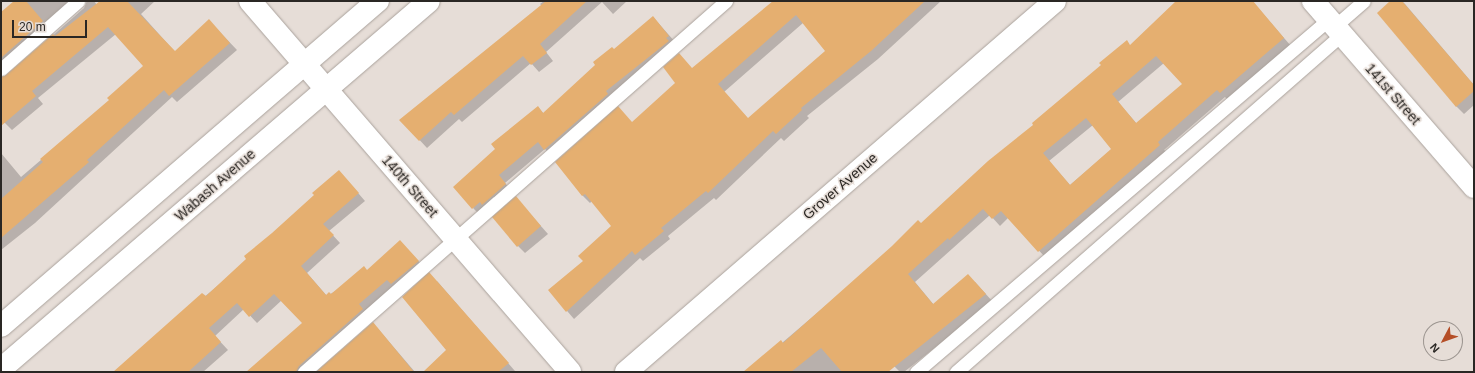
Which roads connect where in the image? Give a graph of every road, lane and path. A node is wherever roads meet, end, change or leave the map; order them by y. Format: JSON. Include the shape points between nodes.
{"nodes":[{"id":1,"x":78,"y":1,"type":"edge"},
{"id":2,"x":250,"y":1,"type":"edge"},
{"id":3,"x":378,"y":1,"type":"edge"},
{"id":4,"x":430,"y":1,"type":"edge"},
{"id":5,"x":726,"y":1,"type":"edge"},
{"id":6,"x":1055,"y":1,"type":"edge"},
{"id":7,"x":1313,"y":1,"type":"edge"},
{"id":8,"x":1364,"y":1,"type":"edge"},
{"id":9,"x":1335,"y":27,"type":"junction"},
{"id":10,"x":304,"y":64,"type":"junction"},
{"id":11,"x":1,"y":69,"type":"edge"},
{"id":12,"x":326,"y":90,"type":"junction"},
{"id":13,"x":1474,"y":187,"type":"edge"},
{"id":14,"x":455,"y":239,"type":"junction"},
{"id":15,"x":1,"y":326,"type":"edge"},
{"id":16,"x":1,"y":369,"type":"edge"},
{"id":17,"x":304,"y":372,"type":"edge"},
{"id":18,"x":570,"y":372,"type":"edge"},
{"id":19,"x":626,"y":372,"type":"edge"},
{"id":20,"x":916,"y":372,"type":"edge"},
{"id":21,"x":956,"y":372,"type":"edge"}],
"edges":[{"from":1,"to":11,"type":"lane"},
{"from":2,"to":10,"type":"street","name":"140th Street"},
{"from":3,"to":10,"type":"street"},
{"from":4,"to":12,"type":"street","name":"Wabash Avenue"},
{"from":5,"to":14,"type":"lane"},
{"from":6,"to":19,"type":"street","name":"Grover Avenue"},
{"from":7,"to":9,"type":"street","name":"141st Street"},
{"from":8,"to":9,"type":"lane"},
{"from":9,"to":13,"type":"street","name":"141st Street"},
{"from":9,"to":20,"type":"lane"},
{"from":9,"to":21,"type":"lane"},
{"from":10,"to":12,"type":"street","name":"140th Street"},
{"from":10,"to":15,"type":"street"},
{"from":12,"to":14,"type":"street","name":"140th Street"},
{"from":12,"to":16,"type":"street","name":"Wabash Avenue"},
{"from":14,"to":17,"type":"lane"},
{"from":14,"to":18,"type":"street","name":"140th Street"}]}
